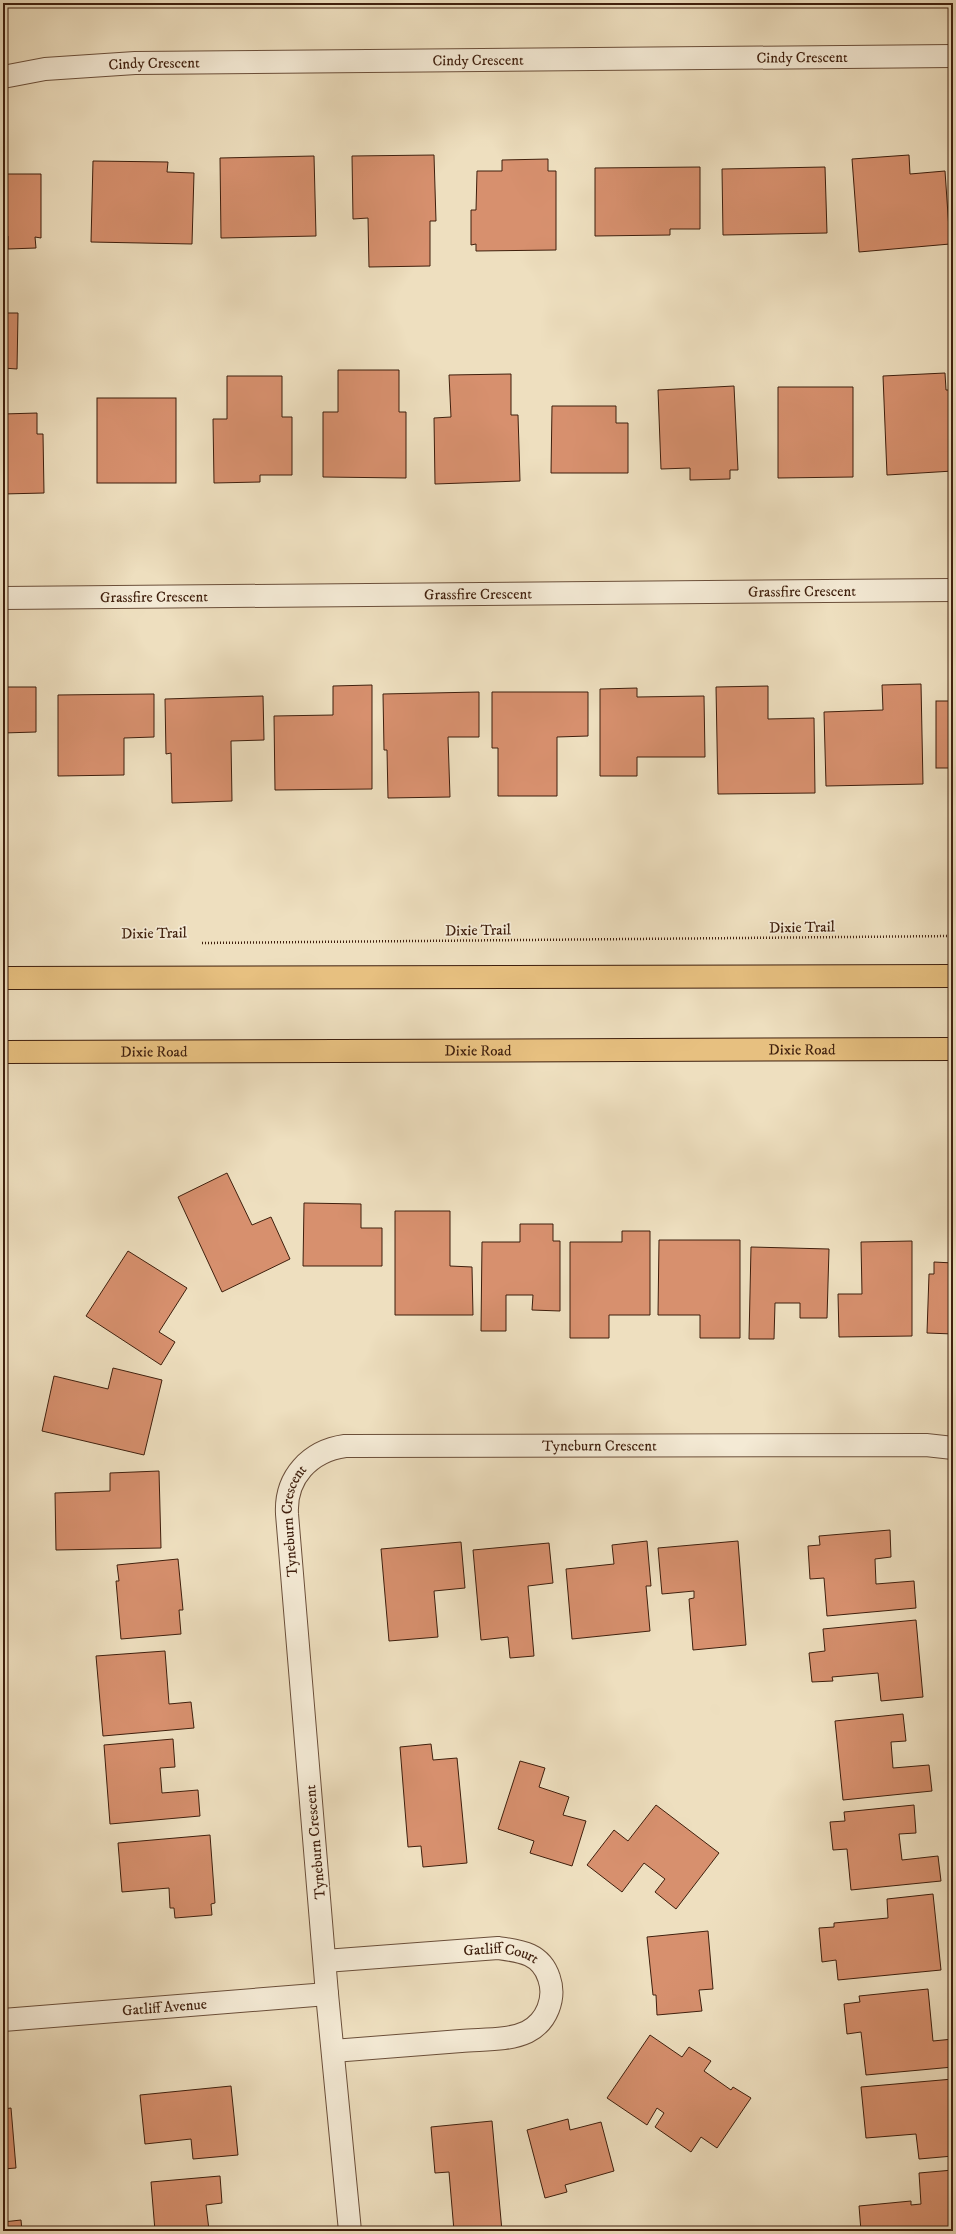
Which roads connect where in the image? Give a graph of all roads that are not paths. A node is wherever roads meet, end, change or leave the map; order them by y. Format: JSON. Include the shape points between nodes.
{"nodes":[{"id":1,"x":953,"y":56,"type":"edge"},
{"id":2,"x":3,"y":77,"type":"edge"},
{"id":3,"x":953,"y":590,"type":"edge"},
{"id":4,"x":3,"y":598,"type":"edge"},
{"id":5,"x":953,"y":976,"type":"edge"},
{"id":6,"x":3,"y":978,"type":"edge"},
{"id":7,"x":953,"y":1049,"type":"edge"},
{"id":8,"x":3,"y":1052,"type":"edge"},
{"id":9,"x":953,"y":1448,"type":"edge"},
{"id":10,"x":325,"y":1961,"type":"junction"},
{"id":11,"x":327,"y":1994,"type":"junction"},
{"id":12,"x":3,"y":2020,"type":"edge"},
{"id":13,"x":333,"y":2051,"type":"junction"},
{"id":14,"x":350,"y":2231,"type":"edge"}],
"edges":[{"from":1,"to":2,"type":"street","name":"Cindy Crescent","via":[[135,63],[44,69]]},
{"from":3,"to":4,"type":"street","name":"Grassfire Crescent"},
{"from":5,"to":6,"type":"main road"},
{"from":7,"to":8,"type":"main road","name":"Dixie Road"},
{"from":9,"to":10,"type":"street","name":"Tyneburn Crescent","via":[[345,1446],[326,1450],[308,1460],[293,1480],[286,1504]]},
{"from":10,"to":11,"type":"street","name":"Tyneburn Crescent"},
{"from":10,"to":13,"type":"street","name":"Gatliff Court","via":[[498,1948],[526,1952],[534,1956],[546,1970],[552,1987],[550,2006],[546,2014],[541,2022],[526,2032],[499,2038]]},
{"from":11,"to":12,"type":"street","name":"Gatliff Avenue"},
{"from":11,"to":13,"type":"street","name":"Tyneburn Crescent"},
{"from":13,"to":14,"type":"street","name":"Tyneburn Crescent"}]}
